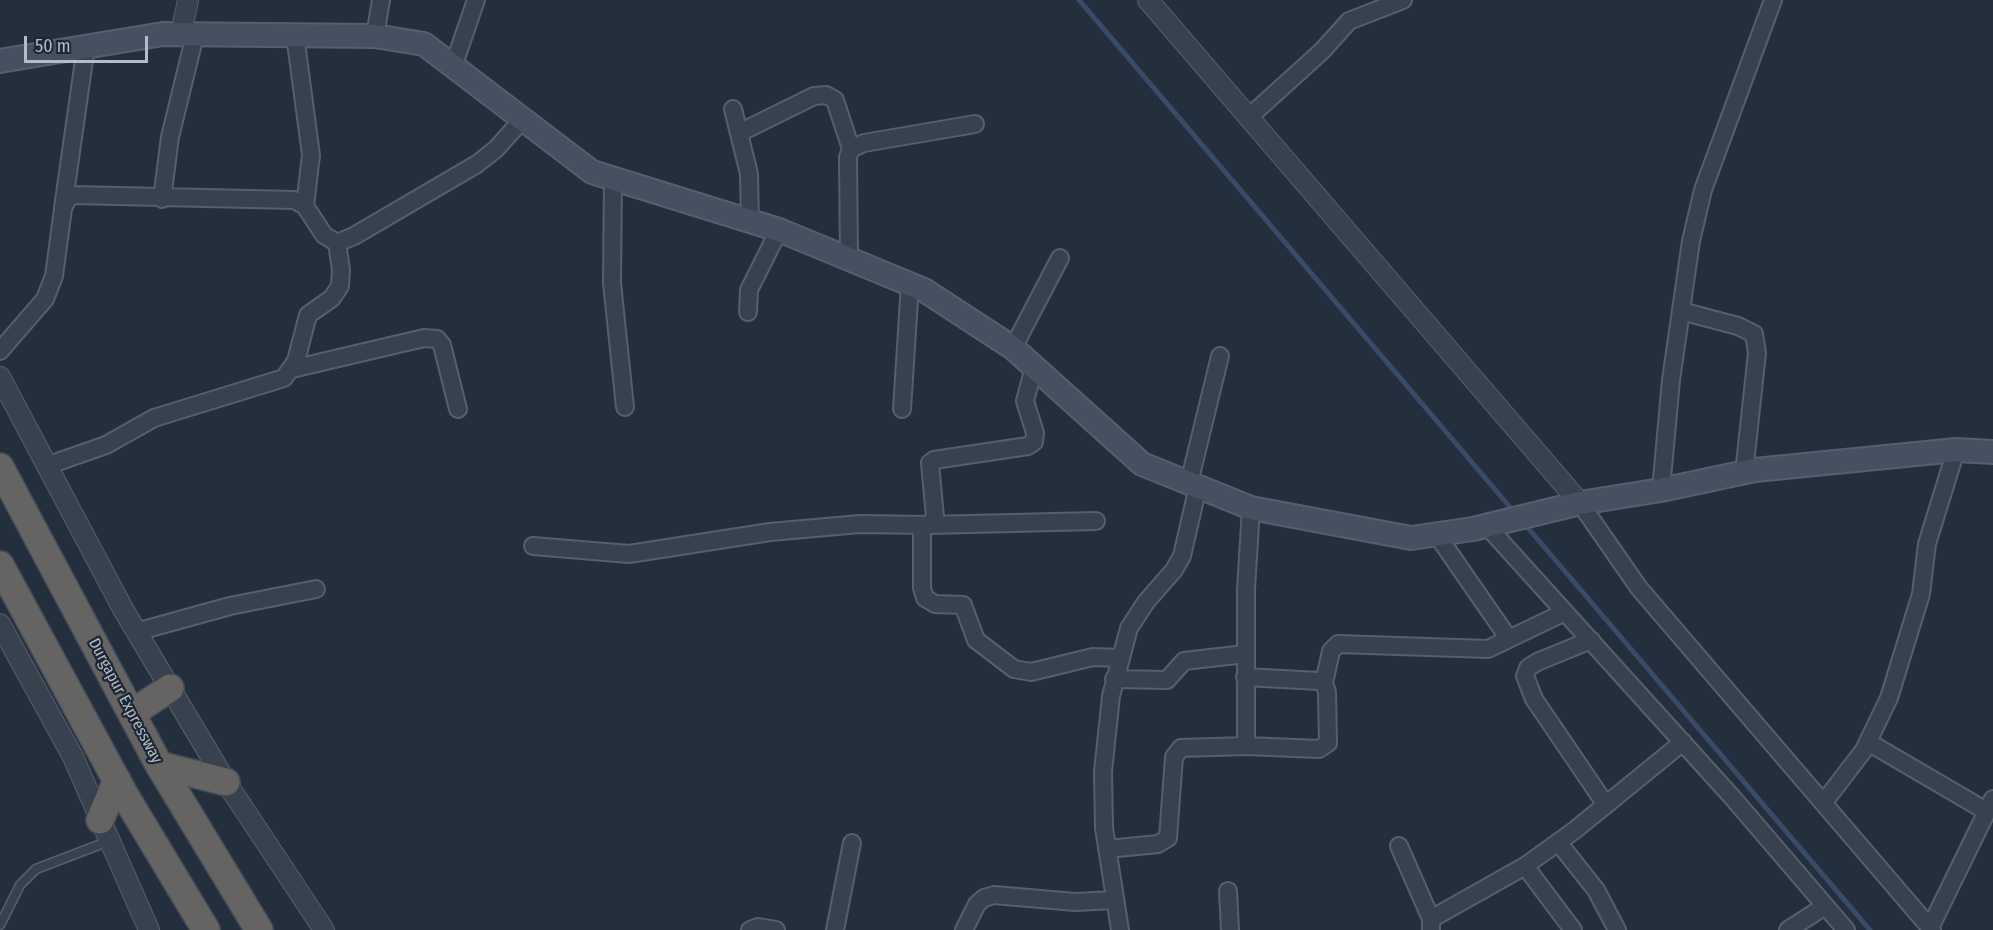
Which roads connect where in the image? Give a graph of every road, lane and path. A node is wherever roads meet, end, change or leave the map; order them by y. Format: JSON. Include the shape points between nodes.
{"nodes":[{"id":1,"x":188,"y":0,"type":"edge"},
{"id":2,"x":381,"y":0,"type":"edge"},
{"id":3,"x":476,"y":0,"type":"edge"},
{"id":4,"x":1148,"y":0,"type":"edge"},
{"id":5,"x":1403,"y":0,"type":"edge"},
{"id":6,"x":1773,"y":0,"type":"edge"},
{"id":7,"x":188,"y":35,"type":"junction"},
{"id":8,"x":295,"y":35,"type":"junction"},
{"id":9,"x":375,"y":36,"type":"junction"},
{"id":10,"x":86,"y":46,"type":"junction"},
{"id":11,"x":0,"y":61,"type":"edge"},
{"id":12,"x":453,"y":67,"type":"junction"},
{"id":13,"x":733,"y":109,"type":"dead end"},
{"id":14,"x":1248,"y":118,"type":"junction"},
{"id":15,"x":522,"y":120,"type":"junction"},
{"id":16,"x":975,"y":124,"type":"dead end"},
{"id":17,"x":739,"y":133,"type":"junction"},
{"id":18,"x":851,"y":148,"type":"junction"},
{"id":19,"x":613,"y":178,"type":"junction"},
{"id":20,"x":162,"y":198,"type":"junction"},
{"id":21,"x":306,"y":206,"type":"junction"},
{"id":22,"x":63,"y":209,"type":"junction"},
{"id":23,"x":750,"y":221,"type":"junction"},
{"id":24,"x":779,"y":231,"type":"junction"},
{"id":25,"x":337,"y":243,"type":"junction"},
{"id":26,"x":1060,"y":258,"type":"dead end"},
{"id":27,"x":849,"y":259,"type":"junction"},
{"id":28,"x":910,"y":285,"type":"junction"},
{"id":29,"x":1681,"y":311,"type":"junction"},
{"id":30,"x":748,"y":312,"type":"dead end"},
{"id":31,"x":1013,"y":348,"type":"junction"},
{"id":32,"x":0,"y":351,"type":"edge"},
{"id":33,"x":1220,"y":356,"type":"dead end"},
{"id":34,"x":1034,"y":367,"type":"junction"},
{"id":35,"x":292,"y":369,"type":"junction"},
{"id":36,"x":0,"y":377,"type":"edge"},
{"id":37,"x":625,"y":407,"type":"dead end"},
{"id":38,"x":458,"y":409,"type":"dead end"},
{"id":39,"x":902,"y":409,"type":"dead end"},
{"id":40,"x":1956,"y":450,"type":"junction"},
{"id":41,"x":1993,"y":452,"type":"edge"},
{"id":42,"x":46,"y":466,"type":"junction"},
{"id":43,"x":0,"y":467,"type":"edge"},
{"id":44,"x":1743,"y":473,"type":"junction"},
{"id":45,"x":1193,"y":484,"type":"junction"},
{"id":46,"x":1661,"y":490,"type":"junction"},
{"id":47,"x":1574,"y":504,"type":"junction"},
{"id":48,"x":1251,"y":508,"type":"junction"},
{"id":49,"x":1096,"y":521,"type":"dead end"},
{"id":50,"x":1492,"y":525,"type":"junction"},
{"id":51,"x":925,"y":526,"type":"junction"},
{"id":52,"x":1437,"y":534,"type":"junction"},
{"id":53,"x":533,"y":546,"type":"dead end"},
{"id":54,"x":0,"y":565,"type":"edge"},
{"id":55,"x":316,"y":589,"type":"dead end"},
{"id":56,"x":1565,"y":612,"type":"junction"},
{"id":57,"x":0,"y":624,"type":"edge"},
{"id":58,"x":136,"y":632,"type":"junction"},
{"id":59,"x":1509,"y":639,"type":"junction"},
{"id":60,"x":1591,"y":640,"type":"junction"},
{"id":61,"x":1245,"y":654,"type":"junction"},
{"id":62,"x":1120,"y":658,"type":"junction"},
{"id":63,"x":1245,"y":677,"type":"junction"},
{"id":64,"x":1114,"y":679,"type":"junction"},
{"id":65,"x":1324,"y":683,"type":"junction"},
{"id":66,"x":170,"y":688,"type":"junction"},
{"id":67,"x":132,"y":713,"type":"junction"},
{"id":68,"x":1683,"y":742,"type":"junction"},
{"id":69,"x":1868,"y":742,"type":"junction"},
{"id":70,"x":1246,"y":746,"type":"junction"},
{"id":71,"x":159,"y":765,"type":"junction"},
{"id":72,"x":117,"y":780,"type":"junction"},
{"id":73,"x":226,"y":782,"type":"junction"},
{"id":74,"x":1824,"y":802,"type":"junction"},
{"id":75,"x":1606,"y":805,"type":"junction"},
{"id":76,"x":1990,"y":805,"type":"edge"},
{"id":77,"x":105,"y":830,"type":"junction"},
{"id":78,"x":1558,"y":842,"type":"junction"},
{"id":79,"x":852,"y":843,"type":"dead end"},
{"id":80,"x":1399,"y":846,"type":"dead end"},
{"id":81,"x":1107,"y":849,"type":"junction"},
{"id":82,"x":1525,"y":866,"type":"junction"},
{"id":83,"x":1228,"y":891,"type":"dead end"},
{"id":84,"x":1115,"y":900,"type":"junction"},
{"id":85,"x":1825,"y":906,"type":"junction"},
{"id":86,"x":0,"y":925,"type":"edge"},
{"id":87,"x":1431,"y":925,"type":"edge"},
{"id":88,"x":1931,"y":929,"type":"edge"},
{"id":89,"x":149,"y":930,"type":"edge"},
{"id":90,"x":206,"y":930,"type":"edge"},
{"id":91,"x":259,"y":930,"type":"edge"},
{"id":92,"x":324,"y":930,"type":"edge"},
{"id":93,"x":750,"y":930,"type":"edge"},
{"id":94,"x":776,"y":930,"type":"edge"},
{"id":95,"x":835,"y":930,"type":"edge"},
{"id":96,"x":964,"y":930,"type":"edge"},
{"id":97,"x":1120,"y":930,"type":"edge"},
{"id":98,"x":1230,"y":930,"type":"edge"},
{"id":99,"x":1573,"y":930,"type":"edge"},
{"id":100,"x":1617,"y":930,"type":"edge"},
{"id":101,"x":1788,"y":930,"type":"edge"},
{"id":102,"x":1846,"y":930,"type":"edge"}],
"edges":[{"from":1,"to":7,"type":"street"},
{"from":2,"to":9,"type":"street"},
{"from":3,"to":12,"type":"street"},
{"from":4,"to":14,"type":"street"},
{"from":5,"to":14,"type":"street","via":[[1349,21]]},
{"from":6,"to":29,"type":"street","via":[[1703,190]]},
{"from":7,"to":8,"type":"main road"},
{"from":7,"to":10,"type":"main road","via":[[163,34]]},
{"from":7,"to":20,"type":"street"},
{"from":8,"to":9,"type":"main road"},
{"from":8,"to":21,"type":"street","via":[[311,155]]},
{"from":9,"to":12,"type":"main road","via":[[424,44]]},
{"from":10,"to":11,"type":"main road"},
{"from":10,"to":22,"type":"street"},
{"from":12,"to":15,"type":"main road"},
{"from":13,"to":17,"type":"street"},
{"from":14,"to":47,"type":"street"},
{"from":15,"to":19,"type":"main road","via":[[592,172]]},
{"from":15,"to":25,"type":"street","via":[[477,164]]},
{"from":16,"to":18,"type":"street"},
{"from":17,"to":18,"type":"street","via":[[814,96],[826,95],[835,100]]},
{"from":17,"to":23,"type":"street","via":[[749,174]]},
{"from":18,"to":27,"type":"street"},
{"from":19,"to":23,"type":"main road"},
{"from":19,"to":37,"type":"street","via":[[612,283]]},
{"from":20,"to":21,"type":"street","via":[[281,198],[301,201]]},
{"from":20,"to":22,"type":"street","via":[[73,195]]},
{"from":21,"to":25,"type":"street","via":[[324,235]]},
{"from":22,"to":32,"type":"street","via":[[51,286],[39,308]]},
{"from":23,"to":24,"type":"main road"},
{"from":24,"to":27,"type":"main road"},
{"from":24,"to":30,"type":"street","via":[[749,290]]},
{"from":25,"to":35,"type":"street","via":[[340,286],[332,298],[308,315]]},
{"from":26,"to":31,"type":"street"},
{"from":27,"to":28,"type":"main road"},
{"from":28,"to":31,"type":"main road","via":[[924,290]]},
{"from":28,"to":39,"type":"street"},
{"from":29,"to":44,"type":"street","via":[[1754,334],[1757,342]]},
{"from":29,"to":46,"type":"street"},
{"from":31,"to":34,"type":"main road"},
{"from":33,"to":45,"type":"street"},
{"from":34,"to":45,"type":"main road","via":[[1142,464]]},
{"from":34,"to":51,"type":"street","via":[[1025,401],[1034,442],[930,463],[935,517]]},
{"from":35,"to":38,"type":"street","via":[[424,338],[437,339],[442,345]]},
{"from":35,"to":42,"type":"street","via":[[278,381],[154,418],[106,445]]},
{"from":36,"to":42,"type":"street"},
{"from":40,"to":41,"type":"main road"},
{"from":40,"to":44,"type":"main road"},
{"from":40,"to":69,"type":"street","via":[[1927,544],[1921,594],[1900,669]]},
{"from":42,"to":58,"type":"street"},
{"from":43,"to":67,"type":"highway","name":"Durgapur Expressway"},
{"from":44,"to":46,"type":"main road"},
{"from":45,"to":48,"type":"main road"},
{"from":45,"to":62,"type":"street","via":[[1182,556],[1139,610]]},
{"from":46,"to":47,"type":"main road"},
{"from":47,"to":50,"type":"main road"},
{"from":47,"to":74,"type":"street","via":[[1639,588]]},
{"from":48,"to":52,"type":"main road","via":[[1411,538]]},
{"from":48,"to":61,"type":"street"},
{"from":49,"to":51,"type":"street"},
{"from":50,"to":52,"type":"main road"},
{"from":50,"to":56,"type":"street"},
{"from":51,"to":53,"type":"street","via":[[815,528],[629,554]]},
{"from":51,"to":62,"type":"street","via":[[925,598],[935,604],[963,605],[976,640],[1014,669],[1030,672],[1093,657]]},
{"from":52,"to":59,"type":"street"},
{"from":54,"to":72,"type":"highway"},
{"from":55,"to":58,"type":"street","via":[[230,606]]},
{"from":56,"to":59,"type":"street"},
{"from":56,"to":60,"type":"street"},
{"from":57,"to":77,"type":"street","via":[[73,757]]},
{"from":58,"to":66,"type":"street"},
{"from":59,"to":65,"type":"street","via":[[1488,649],[1475,650],[1338,644],[1331,651]]},
{"from":60,"to":68,"type":"street"},
{"from":60,"to":75,"type":"street","via":[[1537,662],[1525,676],[1534,699]]},
{"from":61,"to":63,"type":"street"},
{"from":61,"to":64,"type":"street","via":[[1184,661],[1167,680]]},
{"from":62,"to":64,"type":"street"},
{"from":63,"to":65,"type":"street"},
{"from":63,"to":70,"type":"street"},
{"from":64,"to":81,"type":"street","via":[[1103,772]]},
{"from":65,"to":70,"type":"street","via":[[1329,736],[1324,746]]},
{"from":66,"to":67,"type":"highway"},
{"from":66,"to":73,"type":"street"},
{"from":67,"to":71,"type":"highway","name":"Durgapur Expressway"},
{"from":68,"to":75,"type":"street"},
{"from":68,"to":85,"type":"street"},
{"from":69,"to":74,"type":"street"},
{"from":69,"to":76,"type":"street"},
{"from":70,"to":81,"type":"street","via":[[1188,746],[1176,751],[1168,838],[1158,844]]},
{"from":71,"to":73,"type":"highway"},
{"from":71,"to":91,"type":"highway","name":"Durgapur Expressway"},
{"from":72,"to":77,"type":"highway"},
{"from":72,"to":90,"type":"highway"},
{"from":73,"to":92,"type":"street"},
{"from":74,"to":88,"type":"street"},
{"from":75,"to":78,"type":"street"},
{"from":76,"to":88,"type":"street"},
{"from":77,"to":86,"type":"lane","via":[[36,869],[13,895]]},
{"from":77,"to":89,"type":"street"},
{"from":78,"to":82,"type":"street"},
{"from":78,"to":100,"type":"street","via":[[1596,890]]},
{"from":79,"to":95,"type":"street"},
{"from":80,"to":87,"type":"street"},
{"from":81,"to":84,"type":"street"},
{"from":82,"to":87,"type":"street"},
{"from":82,"to":99,"type":"street"},
{"from":83,"to":98,"type":"street"},
{"from":84,"to":96,"type":"street","via":[[1069,902],[994,895],[977,904]]},
{"from":84,"to":97,"type":"street"},
{"from":85,"to":101,"type":"street"},
{"from":85,"to":102,"type":"street"},
{"from":93,"to":94,"type":"street"}]}
